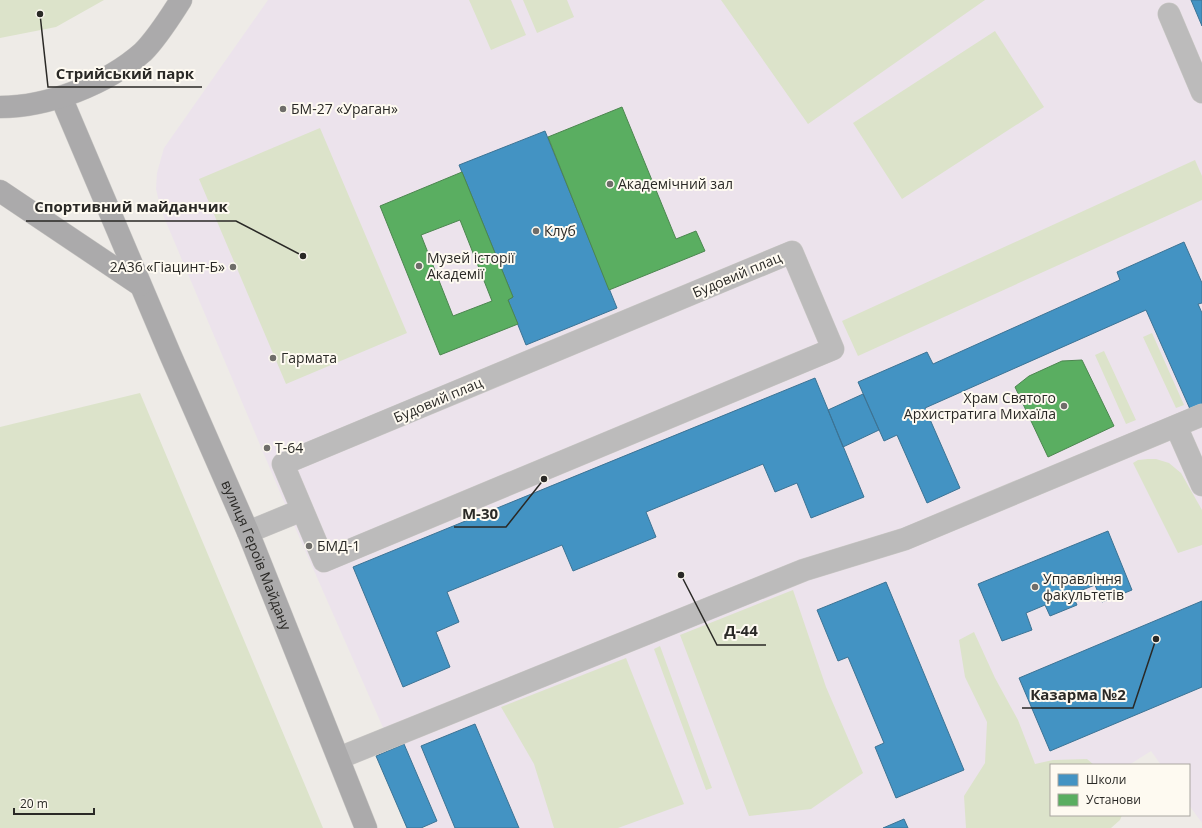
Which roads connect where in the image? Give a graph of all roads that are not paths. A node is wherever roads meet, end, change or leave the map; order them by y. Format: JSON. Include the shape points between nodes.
{"nodes":[{"id":1,"x":181,"y":0,"type":"edge"},
{"id":2,"x":1169,"y":14,"type":"dead end"},
{"id":3,"x":1202,"y":92,"type":"edge"},
{"id":4,"x":61,"y":97,"type":"junction"},
{"id":5,"x":0,"y":107,"type":"edge"},
{"id":6,"x":0,"y":190,"type":"edge"},
{"id":7,"x":140,"y":285,"type":"junction"},
{"id":8,"x":1202,"y":415,"type":"edge"},
{"id":9,"x":1176,"y":426,"type":"junction"},
{"id":10,"x":1202,"y":485,"type":"edge"},
{"id":11,"x":302,"y":510,"type":"junction"},
{"id":12,"x":248,"y":532,"type":"junction"},
{"id":13,"x":339,"y":758,"type":"junction"},
{"id":14,"x":366,"y":828,"type":"edge"}],
"edges":[{"from":1,"to":4,"type":"main road","via":[[164,27],[143,51],[113,74]]},
{"from":2,"to":3,"type":"street"},
{"from":4,"to":5,"type":"main road"},
{"from":4,"to":7,"type":"main road","name":"вулиця Героїв Майдану"},
{"from":6,"to":7,"type":"main road"},
{"from":7,"to":12,"type":"main road","name":"вулиця Героїв Майдану"},
{"from":8,"to":9,"type":"street"},
{"from":9,"to":10,"type":"street"},
{"from":9,"to":13,"type":"street","via":[[905,539],[804,570]]},
{"from":11,"to":11,"type":"street","name":"Будовий плац","via":[[283,464],[792,252],[833,348],[324,561]]},
{"from":11,"to":12,"type":"street"},
{"from":12,"to":13,"type":"main road","name":"вулиця Героїв Майдану"},
{"from":13,"to":14,"type":"main road","name":"вулиця Героїв Майдану"}]}
